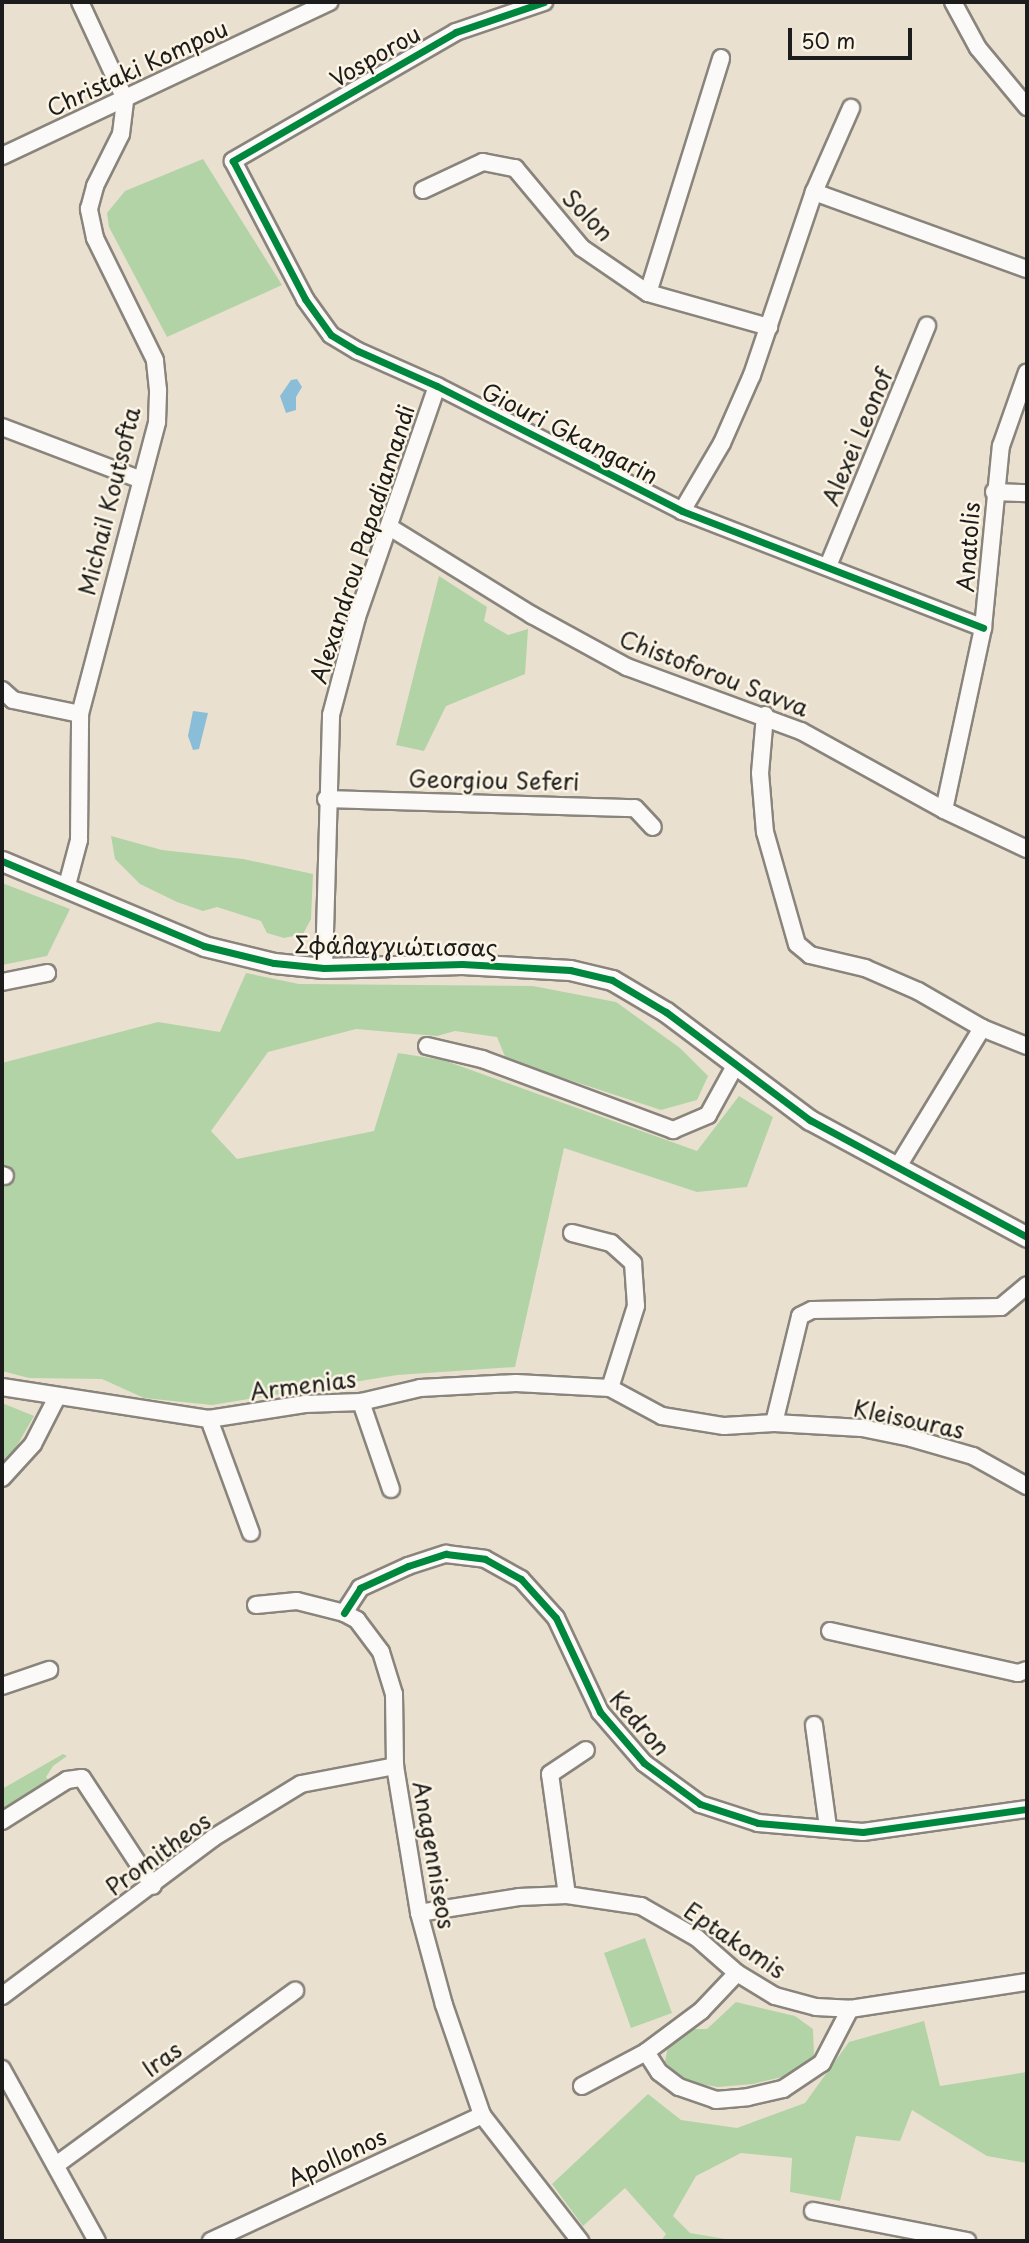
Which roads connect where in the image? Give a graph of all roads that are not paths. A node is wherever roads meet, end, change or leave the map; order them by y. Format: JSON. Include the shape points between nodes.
{"nodes":[{"id":1,"x":80,"y":2,"type":"edge"},
{"id":2,"x":330,"y":2,"type":"edge"},
{"id":3,"x":544,"y":2,"type":"edge"},
{"id":4,"x":953,"y":2,"type":"edge"},
{"id":5,"x":721,"y":58,"type":"dead end"},
{"id":6,"x":125,"y":99,"type":"junction"},
{"id":7,"x":1027,"y":107,"type":"edge"},
{"id":8,"x":851,"y":108,"type":"dead end"},
{"id":9,"x":2,"y":156,"type":"edge"},
{"id":10,"x":233,"y":160,"type":"joint"},
{"id":11,"x":423,"y":190,"type":"dead end"},
{"id":12,"x":814,"y":192,"type":"junction"},
{"id":13,"x":1027,"y":269,"type":"edge"},
{"id":14,"x":648,"y":293,"type":"junction"},
{"id":15,"x":928,"y":326,"type":"dead end"},
{"id":16,"x":769,"y":327,"type":"junction"},
{"id":17,"x":1027,"y":372,"type":"edge"},
{"id":18,"x":437,"y":386,"type":"junction"},
{"id":19,"x":2,"y":428,"type":"edge"},
{"id":20,"x":139,"y":479,"type":"junction"},
{"id":21,"x":994,"y":492,"type":"junction"},
{"id":22,"x":1027,"y":493,"type":"edge"},
{"id":23,"x":681,"y":511,"type":"junction"},
{"id":24,"x":391,"y":528,"type":"junction"},
{"id":25,"x":828,"y":566,"type":"junction"},
{"id":26,"x":983,"y":628,"type":"junction"},
{"id":27,"x":2,"y":690,"type":"edge"},
{"id":28,"x":80,"y":714,"type":"junction"},
{"id":29,"x":765,"y":715,"type":"junction"},
{"id":30,"x":326,"y":799,"type":"junction"},
{"id":31,"x":944,"y":810,"type":"junction"},
{"id":32,"x":653,"y":827,"type":"dead end"},
{"id":33,"x":1027,"y":849,"type":"edge"},
{"id":34,"x":2,"y":861,"type":"edge"},
{"id":35,"x":66,"y":889,"type":"junction"},
{"id":36,"x":324,"y":968,"type":"junction"},
{"id":37,"x":47,"y":973,"type":"dead end"},
{"id":38,"x":2,"y":982,"type":"edge"},
{"id":39,"x":982,"y":1028,"type":"junction"},
{"id":40,"x":427,"y":1046,"type":"dead end"},
{"id":41,"x":1027,"y":1046,"type":"edge"},
{"id":42,"x":735,"y":1066,"type":"junction"},
{"id":43,"x":898,"y":1168,"type":"junction"},
{"id":44,"x":572,"y":1233,"type":"dead end"},
{"id":45,"x":1027,"y":1237,"type":"edge"},
{"id":46,"x":1027,"y":1285,"type":"edge"},
{"id":47,"x":2,"y":1387,"type":"edge"},
{"id":48,"x":610,"y":1388,"type":"junction"},
{"id":49,"x":57,"y":1397,"type":"junction"},
{"id":50,"x":361,"y":1402,"type":"junction"},
{"id":51,"x":209,"y":1419,"type":"junction"},
{"id":52,"x":774,"y":1423,"type":"junction"},
{"id":53,"x":2,"y":1478,"type":"edge"},
{"id":54,"x":1027,"y":1486,"type":"edge"},
{"id":55,"x":391,"y":1489,"type":"dead end"},
{"id":56,"x":251,"y":1533,"type":"dead end"},
{"id":57,"x":256,"y":1605,"type":"dead end"},
{"id":58,"x":344,"y":1613,"type":"junction"},
{"id":59,"x":830,"y":1632,"type":"dead end"},
{"id":60,"x":49,"y":1670,"type":"dead end"},
{"id":61,"x":1027,"y":1670,"type":"edge"},
{"id":62,"x":2,"y":1686,"type":"edge"},
{"id":63,"x":814,"y":1725,"type":"dead end"},
{"id":64,"x":586,"y":1750,"type":"dead end"},
{"id":65,"x":395,"y":1766,"type":"junction"},
{"id":66,"x":1027,"y":1809,"type":"edge"},
{"id":67,"x":2,"y":1821,"type":"edge"},
{"id":68,"x":828,"y":1827,"type":"junction"},
{"id":69,"x":153,"y":1886,"type":"junction"},
{"id":70,"x":567,"y":1895,"type":"junction"},
{"id":71,"x":419,"y":1913,"type":"junction"},
{"id":72,"x":737,"y":1972,"type":"junction"},
{"id":73,"x":1027,"y":1982,"type":"edge"},
{"id":74,"x":295,"y":1991,"type":"dead end"},
{"id":75,"x":2,"y":1996,"type":"edge"},
{"id":76,"x":850,"y":2009,"type":"junction"},
{"id":77,"x":646,"y":2052,"type":"junction"},
{"id":78,"x":2,"y":2069,"type":"edge"},
{"id":79,"x":582,"y":2086,"type":"dead end"},
{"id":80,"x":482,"y":2115,"type":"junction"},
{"id":81,"x":56,"y":2165,"type":"junction"},
{"id":82,"x":813,"y":2211,"type":"dead end"},
{"id":83,"x":97,"y":2241,"type":"edge"},
{"id":84,"x":211,"y":2241,"type":"edge"},
{"id":85,"x":580,"y":2241,"type":"edge"},
{"id":86,"x":963,"y":2241,"type":"edge"}],
"edges":[{"from":1,"to":6,"type":"street"},
{"from":2,"to":6,"type":"street","name":"Christaki Kompou"},
{"from":3,"to":10,"type":"street","name":"Vosporou","via":[[456,32]]},
{"from":4,"to":7,"type":"street","via":[[978,48]]},
{"from":5,"to":14,"type":"street"},
{"from":6,"to":9,"type":"street","name":"Christaki Kompou"},
{"from":6,"to":20,"type":"street","name":"Michail Koutsofta","via":[[121,134],[95,186],[89,209],[95,238],[155,360],[157,422]]},
{"from":8,"to":12,"type":"street"},
{"from":10,"to":18,"type":"street","name":"Giouri Gkangarin","via":[[293,278],[331,335]]},
{"from":11,"to":14,"type":"street","name":"Solon","via":[[483,162],[515,168],[582,248]]},
{"from":12,"to":13,"type":"street"},
{"from":12,"to":16,"type":"street"},
{"from":14,"to":16,"type":"street","name":"Solon"},
{"from":15,"to":25,"type":"street","name":"Alexei Leonof"},
{"from":16,"to":23,"type":"street","via":[[722,443]]},
{"from":17,"to":21,"type":"street","name":"Anatolis","via":[[1001,446]]},
{"from":18,"to":23,"type":"street","name":"Giouri Gkangarin"},
{"from":18,"to":24,"type":"street","name":"Alexandrou Papadiamandi"},
{"from":19,"to":20,"type":"street"},
{"from":20,"to":28,"type":"street","name":"Michail Koutsofta"},
{"from":21,"to":22,"type":"street"},
{"from":21,"to":26,"type":"street","name":"Anatolis"},
{"from":23,"to":25,"type":"street","name":"Giouri Gkangarin"},
{"from":24,"to":29,"type":"street","name":"Chistoforou Savva","via":[[627,667]]},
{"from":24,"to":30,"type":"street","name":"Alexandrou Papadiamandi","via":[[357,617],[331,715]]},
{"from":25,"to":26,"type":"street","name":"Giouri Gkangarin"},
{"from":26,"to":31,"type":"street","name":"Anatolis"},
{"from":27,"to":28,"type":"street","via":[[13,700]]},
{"from":28,"to":35,"type":"street","name":"Michail Koutsofta","via":[[79,840]]},
{"from":29,"to":31,"type":"street","name":"Chistoforou Savva"},
{"from":29,"to":39,"type":"street","via":[[760,773],[765,832],[797,944],[810,955],[865,968],[918,991]]},
{"from":30,"to":32,"type":"street","name":"Georgiou Seferi","via":[[635,808]]},
{"from":30,"to":36,"type":"street","name":"Alexandrou Papadiamandi"},
{"from":31,"to":33,"type":"street","name":"Chistoforou Savva"},
{"from":34,"to":35,"type":"street","name":"Σφάλαγγιώτισσας"},
{"from":35,"to":36,"type":"street","name":"Σφάλαγγιώτισσας","via":[[204,946],[274,963]]},
{"from":36,"to":42,"type":"street","name":"Σφάλαγγιώτισσας","via":[[461,964],[581,973],[612,981],[666,1012]]},
{"from":37,"to":38,"type":"street"},
{"from":39,"to":41,"type":"street"},
{"from":39,"to":43,"type":"street"},
{"from":40,"to":42,"type":"street","via":[[482,1059],[673,1130],[708,1115]]},
{"from":42,"to":43,"type":"street","name":"Σφάλαγγιώτισσας","via":[[810,1120]]},
{"from":43,"to":45,"type":"street","name":"Σφάλαγγιώτισσας"},
{"from":44,"to":48,"type":"street","via":[[611,1243],[633,1264],[636,1306]]},
{"from":46,"to":52,"type":"street","via":[[1001,1307],[812,1310],[796,1323]]},
{"from":47,"to":49,"type":"street","name":"Armenias"},
{"from":48,"to":50,"type":"street","name":"Armenias","via":[[516,1383],[420,1388]]},
{"from":48,"to":52,"type":"street","name":"Kleisouras","via":[[662,1416],[724,1426]]},
{"from":49,"to":51,"type":"street","name":"Armenias"},
{"from":49,"to":53,"type":"street","via":[[33,1444]]},
{"from":50,"to":51,"type":"street","name":"Armenias","via":[[305,1404]]},
{"from":50,"to":55,"type":"street"},
{"from":51,"to":56,"type":"street"},
{"from":52,"to":54,"type":"street","name":"Kleisouras","via":[[862,1428],[911,1438],[973,1456]]},
{"from":57,"to":58,"type":"street","via":[[298,1601]]},
{"from":58,"to":65,"type":"street","name":"Anagenniseos","via":[[357,1620],[381,1652],[394,1694]]},
{"from":58,"to":68,"type":"street","name":"Kedron","via":[[360,1588],[408,1566],[446,1554],[485,1559],[521,1579],[556,1618],[600,1712],[644,1763],[700,1804],[758,1822]]},
{"from":59,"to":61,"type":"street","via":[[1018,1674]]},
{"from":60,"to":62,"type":"street"},
{"from":63,"to":68,"type":"street"},
{"from":64,"to":70,"type":"street","via":[[550,1774]]},
{"from":65,"to":69,"type":"street","name":"Promitheos","via":[[301,1784],[213,1838]]},
{"from":65,"to":71,"type":"street","name":"Anagenniseos"},
{"from":66,"to":68,"type":"street","name":"Kedron","via":[[863,1832]]},
{"from":67,"to":69,"type":"street","via":[[67,1780],[82,1778]]},
{"from":69,"to":75,"type":"street","name":"Promitheos"},
{"from":70,"to":71,"type":"street","name":"Eptakomis","via":[[519,1897]]},
{"from":70,"to":72,"type":"street","name":"Eptakomis","via":[[641,1906],[697,1938]]},
{"from":71,"to":80,"type":"street","name":"Anagenniseos"},
{"from":72,"to":76,"type":"street","name":"Eptakomis","via":[[775,1996],[816,2007]]},
{"from":72,"to":77,"type":"street","via":[[701,2011]]},
{"from":73,"to":76,"type":"street","name":"Eptakomis"},
{"from":74,"to":81,"type":"street","name":"Iras"},
{"from":76,"to":77,"type":"street","via":[[822,2063],[783,2089],[748,2097],[716,2100],[679,2087],[659,2072]]},
{"from":77,"to":79,"type":"street"},
{"from":78,"to":81,"type":"street"},
{"from":80,"to":84,"type":"street","name":"Apollonos"},
{"from":80,"to":85,"type":"street"},
{"from":81,"to":83,"type":"street"},
{"from":82,"to":86,"type":"street"}]}
